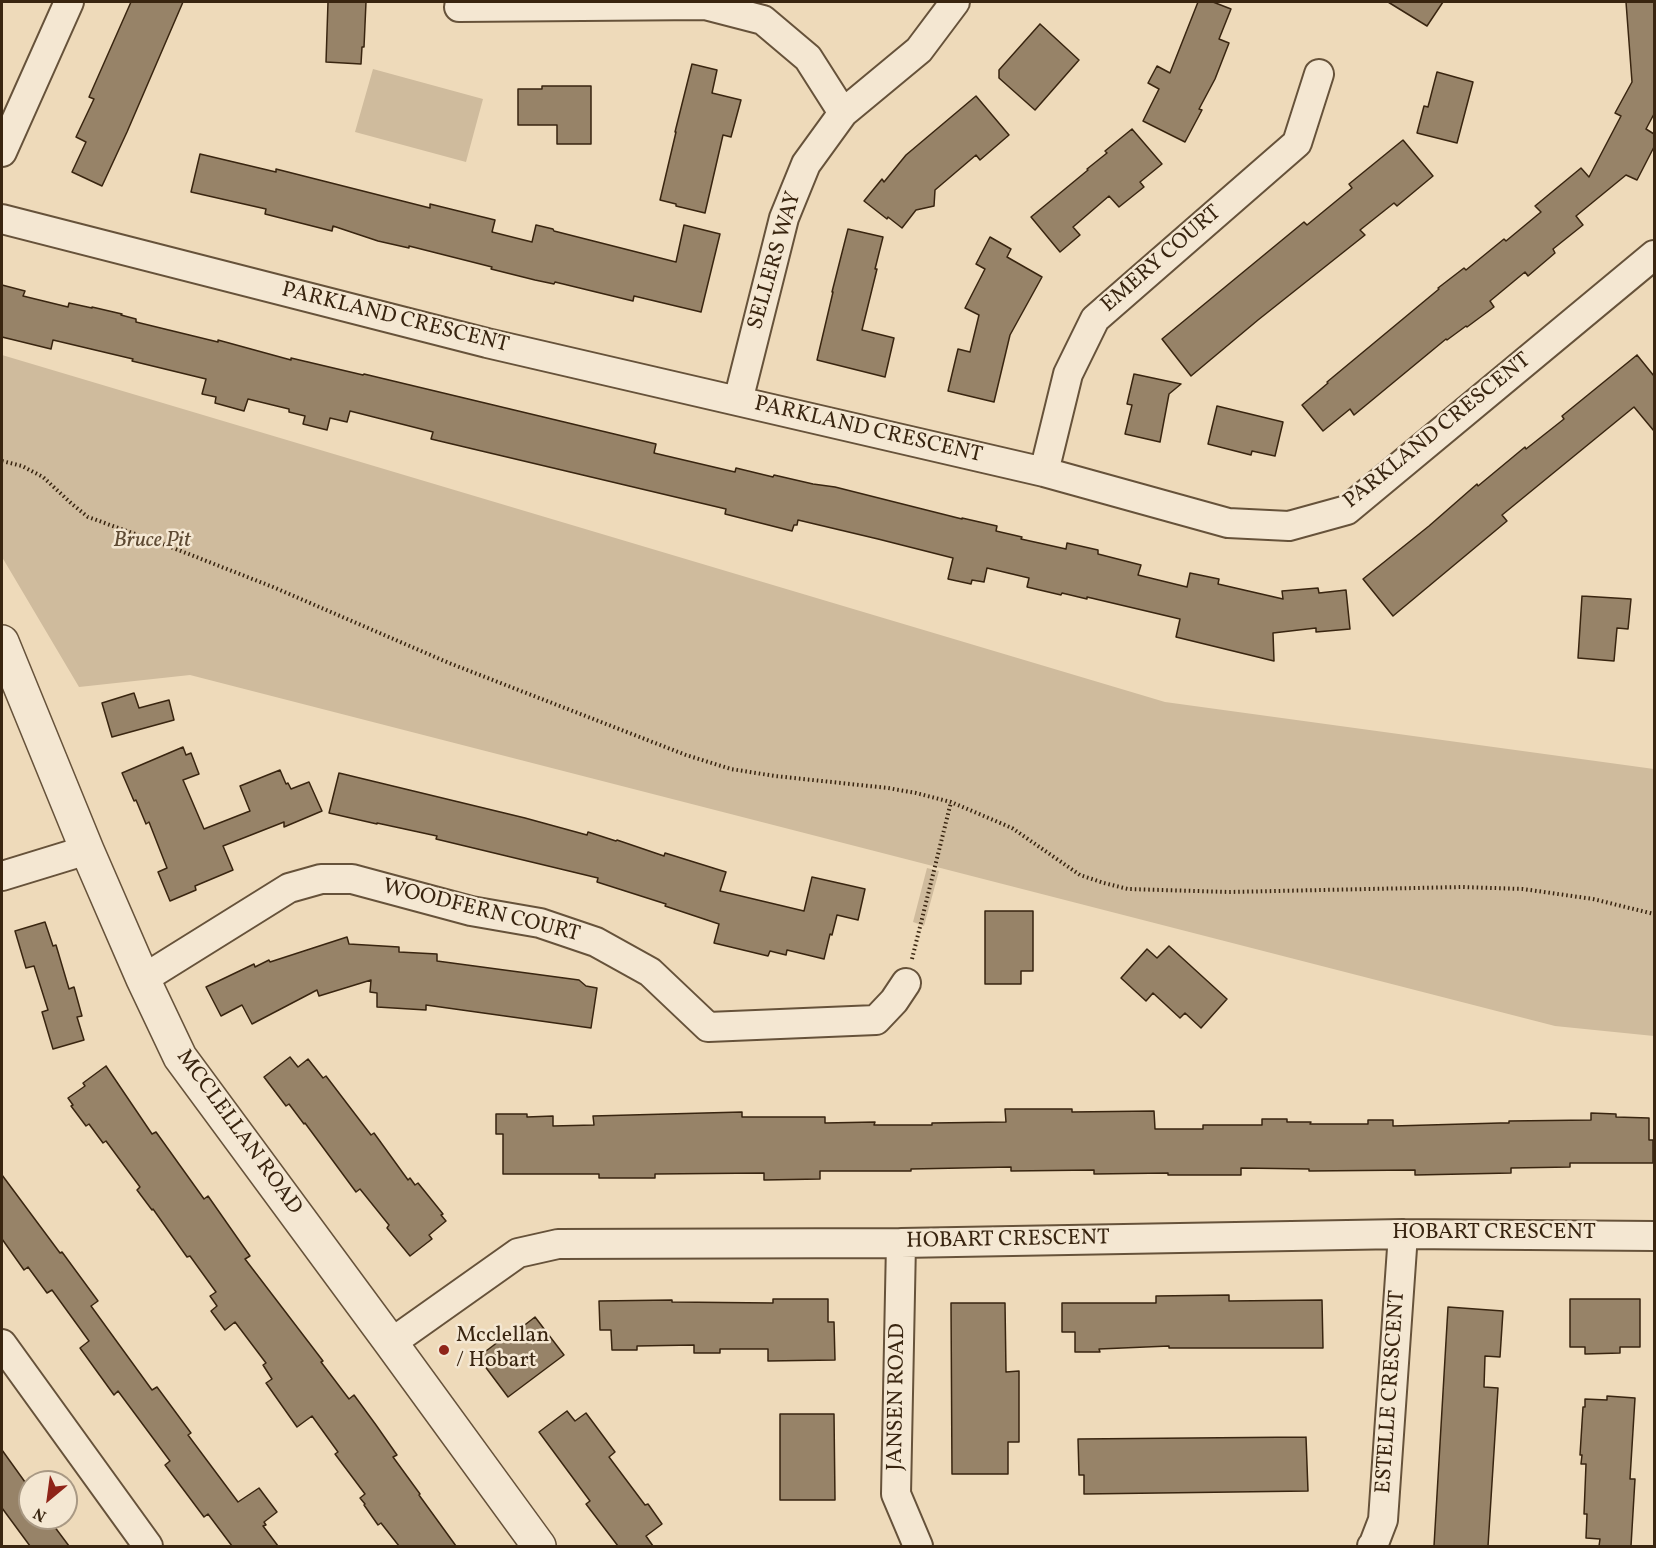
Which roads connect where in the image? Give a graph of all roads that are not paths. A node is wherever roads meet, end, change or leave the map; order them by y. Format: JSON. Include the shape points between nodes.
{"nodes":[{"id":1,"x":69,"y":2,"type":"edge"},
{"id":2,"x":954,"y":2,"type":"edge"},
{"id":3,"x":459,"y":7,"type":"dead end"},
{"id":4,"x":1319,"y":74,"type":"dead end"},
{"id":5,"x":843,"y":113,"type":"junction"},
{"id":6,"x":2,"y":152,"type":"edge"},
{"id":7,"x":2,"y":219,"type":"edge"},
{"id":8,"x":1654,"y":255,"type":"edge"},
{"id":9,"x":738,"y":400,"type":"junction"},
{"id":10,"x":1044,"y":472,"type":"junction"},
{"id":11,"x":2,"y":642,"type":"edge"},
{"id":12,"x":87,"y":850,"type":"junction"},
{"id":13,"x":2,"y":876,"type":"edge"},
{"id":14,"x":143,"y":979,"type":"junction"},
{"id":15,"x":906,"y":983,"type":"road end"},
{"id":16,"x":1403,"y":1234,"type":"junction"},
{"id":17,"x":1654,"y":1236,"type":"edge"},
{"id":18,"x":901,"y":1243,"type":"junction"},
{"id":19,"x":391,"y":1343,"type":"junction"},
{"id":20,"x":2,"y":1344,"type":"edge"},
{"id":21,"x":148,"y":1546,"type":"edge"},
{"id":22,"x":539,"y":1546,"type":"edge"},
{"id":23,"x":918,"y":1546,"type":"edge"},
{"id":24,"x":1372,"y":1546,"type":"edge"}],
"edges":[{"from":1,"to":6,"type":"street"},
{"from":2,"to":5,"type":"street","name":"SELLERS WAY","via":[[919,50]]},
{"from":3,"to":5,"type":"street","via":[[705,4],[763,20],[808,58]]},
{"from":4,"to":10,"type":"street","name":"EMERY COURT","via":[[1297,144],[1095,319],[1068,374]]},
{"from":5,"to":9,"type":"street","name":"SELLERS WAY","via":[[806,164],[784,218]]},
{"from":7,"to":9,"type":"street","name":"PARKLAND CRESCENT","via":[[487,343]]},
{"from":8,"to":10,"type":"street","name":"PARKLAND CRESCENT","via":[[1347,510],[1289,526],[1228,523]]},
{"from":9,"to":10,"type":"street","name":"PARKLAND CRESCENT"},
{"from":11,"to":12,"type":"street","name":"MCCLELLAN ROAD"},
{"from":12,"to":13,"type":"street"},
{"from":12,"to":14,"type":"street","name":"MCCLELLAN ROAD"},
{"from":14,"to":15,"type":"street","name":"WOODFERN COURT","via":[[289,888],[321,879],[352,879],[471,911],[540,923],[596,942],[650,972],[708,1027],[876,1020]]},
{"from":14,"to":19,"type":"street","name":"MCCLELLAN ROAD","via":[[180,1057]]},
{"from":16,"to":17,"type":"street","name":"HOBART CRESCENT"},
{"from":16,"to":18,"type":"street","name":"HOBART CRESCENT"},
{"from":16,"to":24,"type":"street","name":"ESTELLE CRESCENT","via":[[1383,1520]]},
{"from":18,"to":19,"type":"street","name":"HOBART CRESCENT","via":[[548,1246],[518,1253]]},
{"from":18,"to":23,"type":"street","name":"JANSEN ROAD","via":[[897,1494]]},
{"from":19,"to":22,"type":"street","name":"MCCLELLAN ROAD"},
{"from":20,"to":21,"type":"street"}]}
